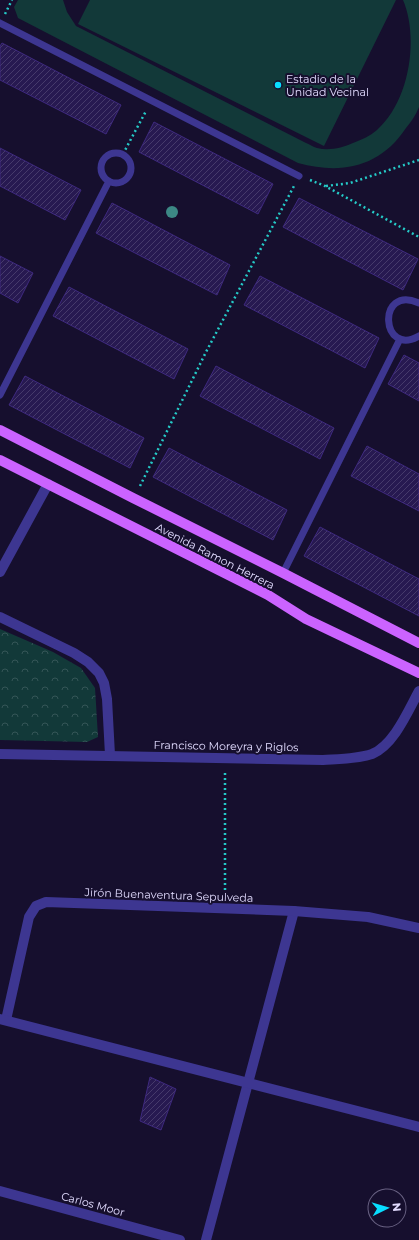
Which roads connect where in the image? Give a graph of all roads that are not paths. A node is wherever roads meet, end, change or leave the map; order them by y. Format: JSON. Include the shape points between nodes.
{"nodes":[{"id":1,"x":0,"y":24,"type":"edge"},
{"id":2,"x":299,"y":176,"type":"road end"},
{"id":3,"x":109,"y":181,"type":"junction"},
{"id":4,"x":419,"y":303,"type":"edge"},
{"id":5,"x":419,"y":336,"type":"edge"},
{"id":6,"x":400,"y":339,"type":"junction"},
{"id":7,"x":0,"y":395,"type":"edge"},
{"id":8,"x":0,"y":430,"type":"edge"},
{"id":9,"x":0,"y":460,"type":"edge"},
{"id":10,"x":48,"y":484,"type":"junction"},
{"id":11,"x":0,"y":572,"type":"edge"},
{"id":12,"x":283,"y":573,"type":"junction"},
{"id":13,"x":0,"y":617,"type":"edge"},
{"id":14,"x":419,"y":643,"type":"edge"},
{"id":15,"x":419,"y":674,"type":"edge"},
{"id":16,"x":419,"y":691,"type":"edge"},
{"id":17,"x":0,"y":754,"type":"edge"},
{"id":18,"x":110,"y":755,"type":"junction"},
{"id":19,"x":294,"y":911,"type":"junction"},
{"id":20,"x":419,"y":928,"type":"edge"},
{"id":21,"x":3,"y":1019,"type":"edge"},
{"id":22,"x":248,"y":1083,"type":"junction"},
{"id":23,"x":419,"y":1127,"type":"edge"},
{"id":24,"x":0,"y":1191,"type":"edge"},
{"id":25,"x":180,"y":1240,"type":"edge"},
{"id":26,"x":206,"y":1240,"type":"edge"}],
"edges":[{"from":1,"to":2,"type":"lane"},
{"from":3,"to":3,"type":"lane","via":[[102,174],[102,163],[108,155],[123,154],[131,166],[130,175],[118,183]]},
{"from":3,"to":7,"type":"lane"},
{"from":4,"to":6,"type":"lane","via":[[409,300],[400,301],[392,306],[388,315],[388,325],[392,333]]},
{"from":5,"to":6,"type":"lane","via":[[412,340]]},
{"from":6,"to":12,"type":"lane"},
{"from":8,"to":12,"type":"main road","name":"Avenida Ramon Herrera"},
{"from":9,"to":10,"type":"main road","name":"Avenida Ramon Herrera"},
{"from":10,"to":11,"type":"street"},
{"from":10,"to":15,"type":"main road","name":"Avenida Ramon Herrera","via":[[268,595],[306,619]]},
{"from":12,"to":14,"type":"main road","name":"Avenida Ramon Herrera"},
{"from":13,"to":18,"type":"street","via":[[74,653],[99,673],[104,683]]},
{"from":16,"to":18,"type":"street","name":"Francisco Moreyra y Riglos","via":[[397,731],[385,745],[372,753],[349,758],[323,760]]},
{"from":17,"to":18,"type":"street","name":"Francisco Moreyra y Riglos"},
{"from":19,"to":20,"type":"street","name":"Jirón Buenaventura Sepulveda","via":[[368,917]]},
{"from":19,"to":21,"type":"street","name":"Jirón Buenaventura Sepulveda","via":[[46,902],[36,906],[29,917]]},
{"from":19,"to":22,"type":"street"},
{"from":21,"to":22,"type":"street"},
{"from":22,"to":23,"type":"street"},
{"from":22,"to":26,"type":"street"},
{"from":24,"to":25,"type":"street","name":"Carlos Moor"}]}
